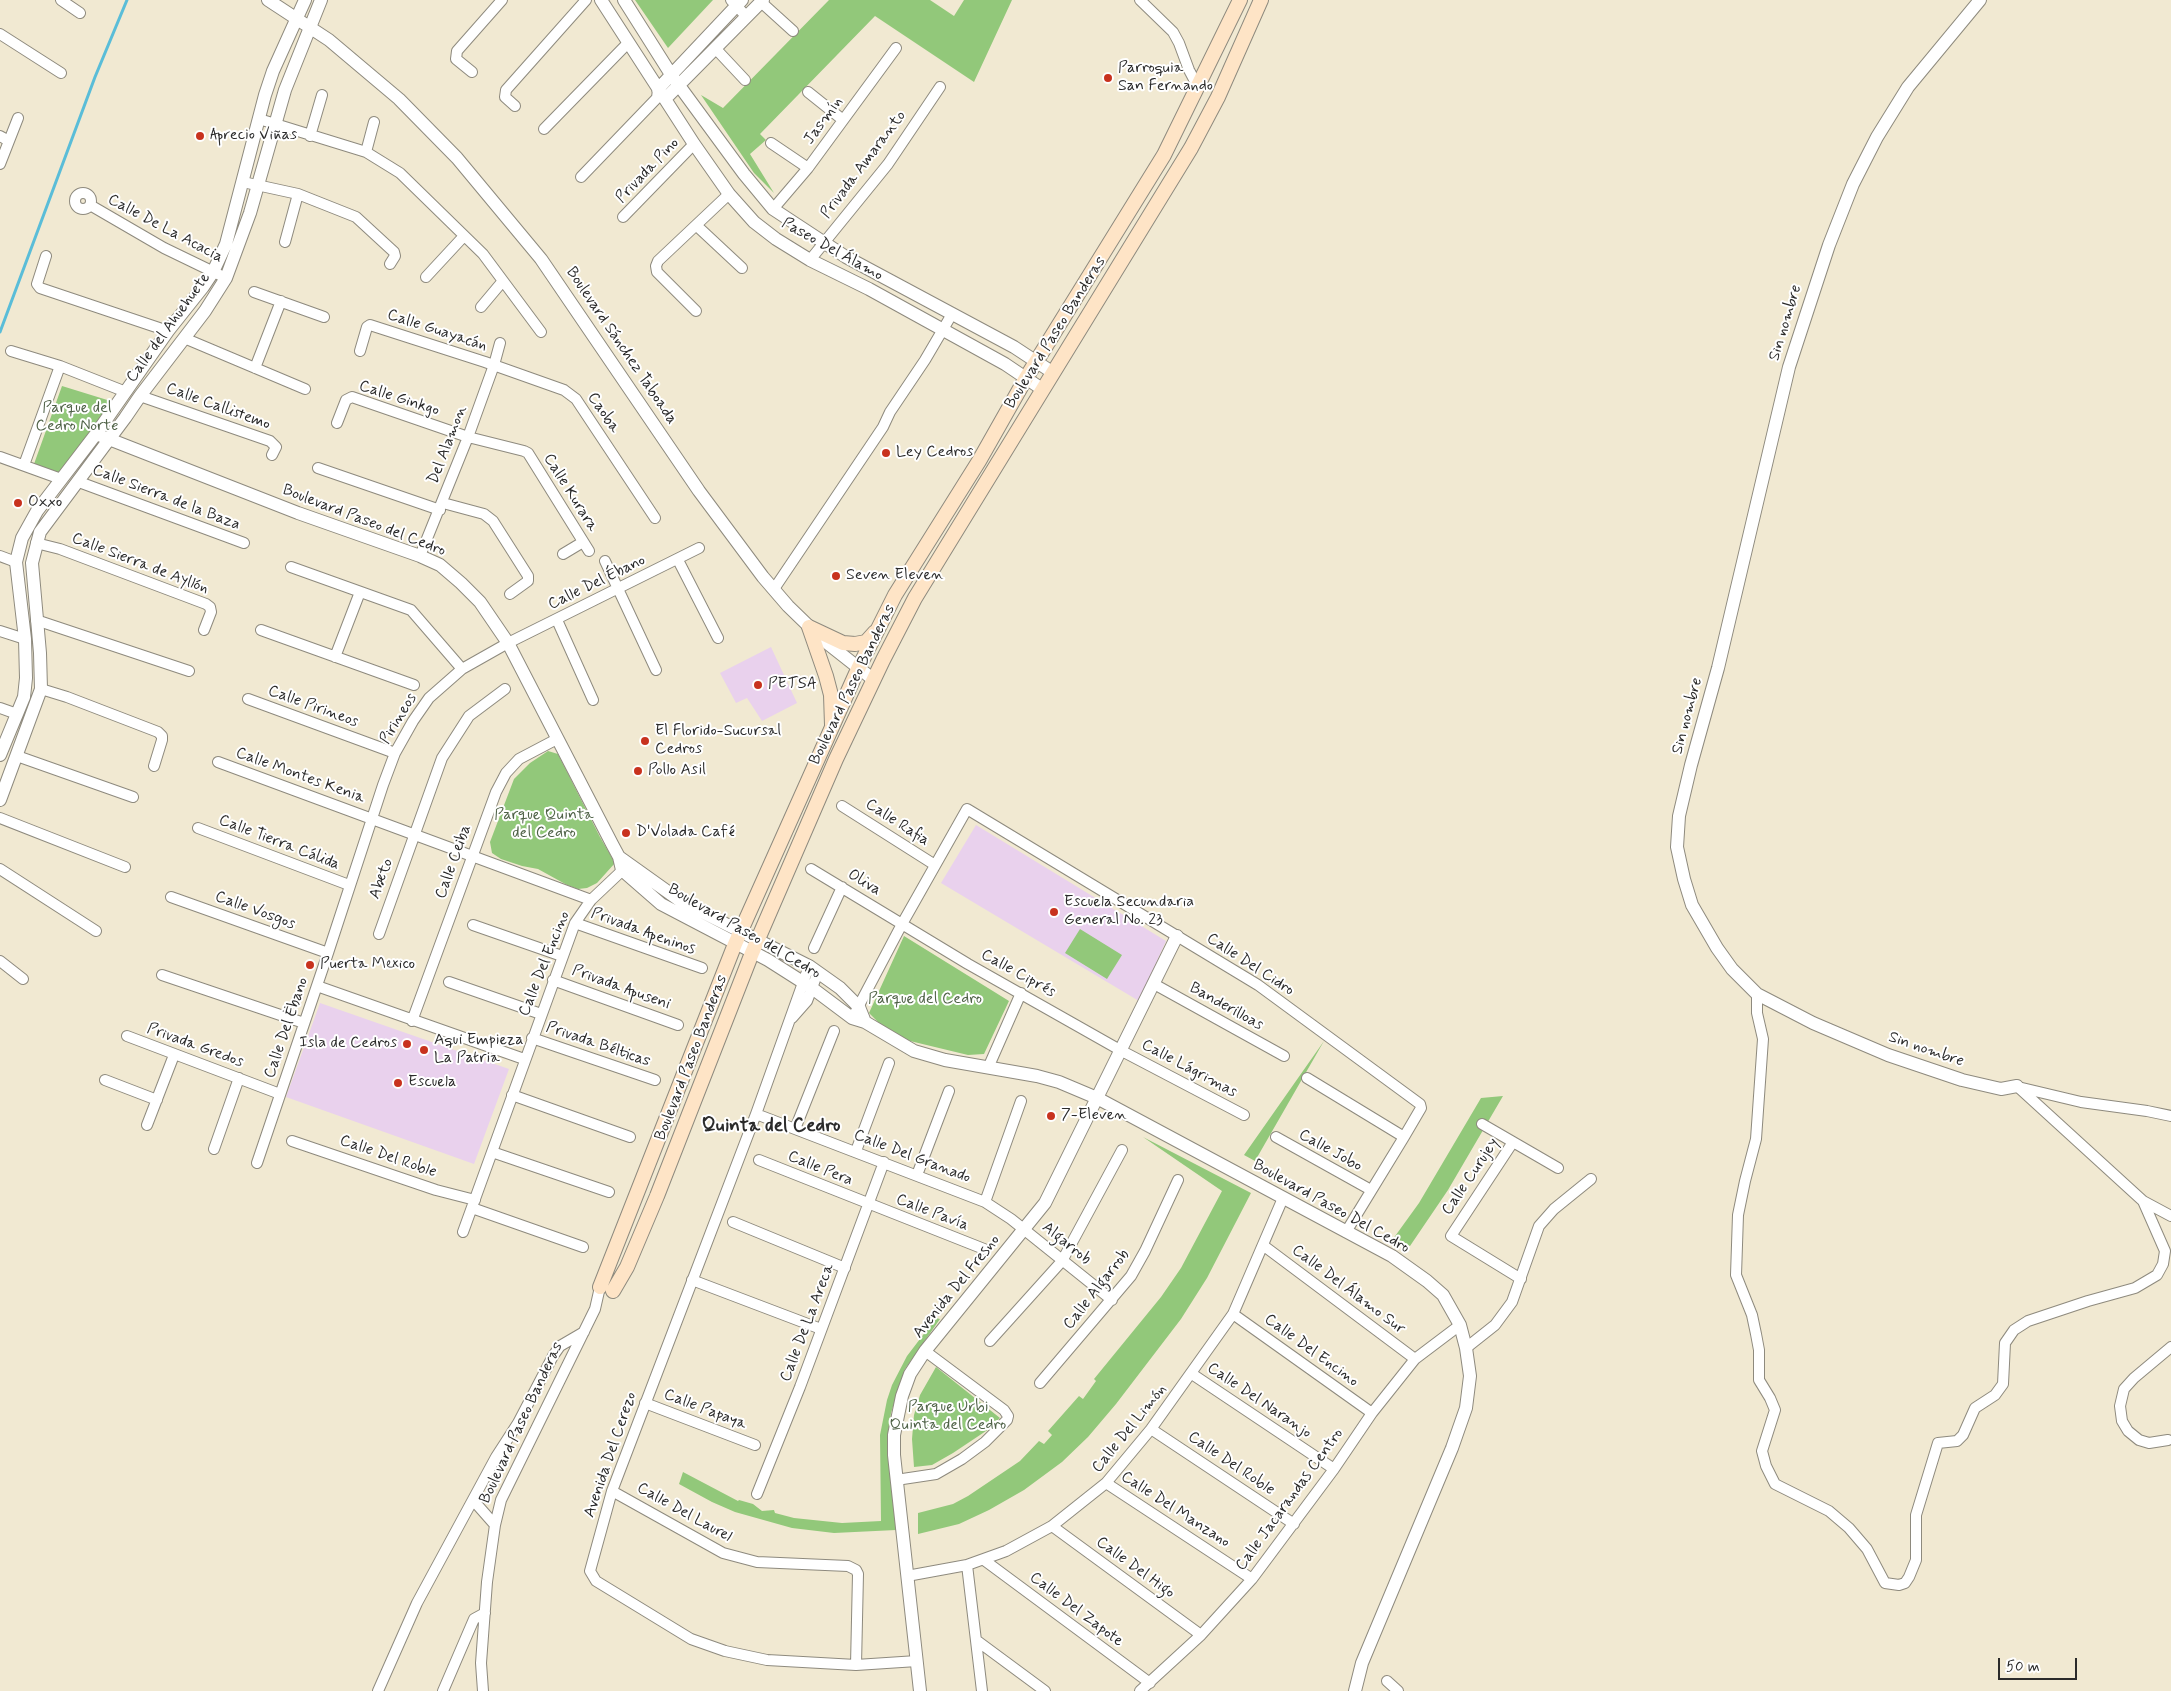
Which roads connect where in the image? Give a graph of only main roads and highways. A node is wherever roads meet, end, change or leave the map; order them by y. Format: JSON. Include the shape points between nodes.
{"nodes":[{"id":1,"x":1240,"y":0,"type":"edge"},
{"id":2,"x":1260,"y":0,"type":"edge"},
{"id":3,"x":878,"y":630,"type":"junction"},
{"id":4,"x":832,"y":728,"type":"junction"}],
"edges":[{"from":1,"to":3,"type":"main road","name":"Boulevard Paseo Banderas","via":[[1164,155],[895,595]]},
{"from":2,"to":4,"type":"main road","name":"Boulevard Paseo Banderas","via":[[1218,97],[1191,148],[915,598],[836,759],[758,939],[627,1268],[606,1289],[738,938]]},
{"from":3,"to":4,"type":"main road","name":"Boulevard Paseo Banderas"},
{"from":3,"to":4,"type":"main road","via":[[866,642],[855,644],[842,643],[809,626],[826,676]]}]}
